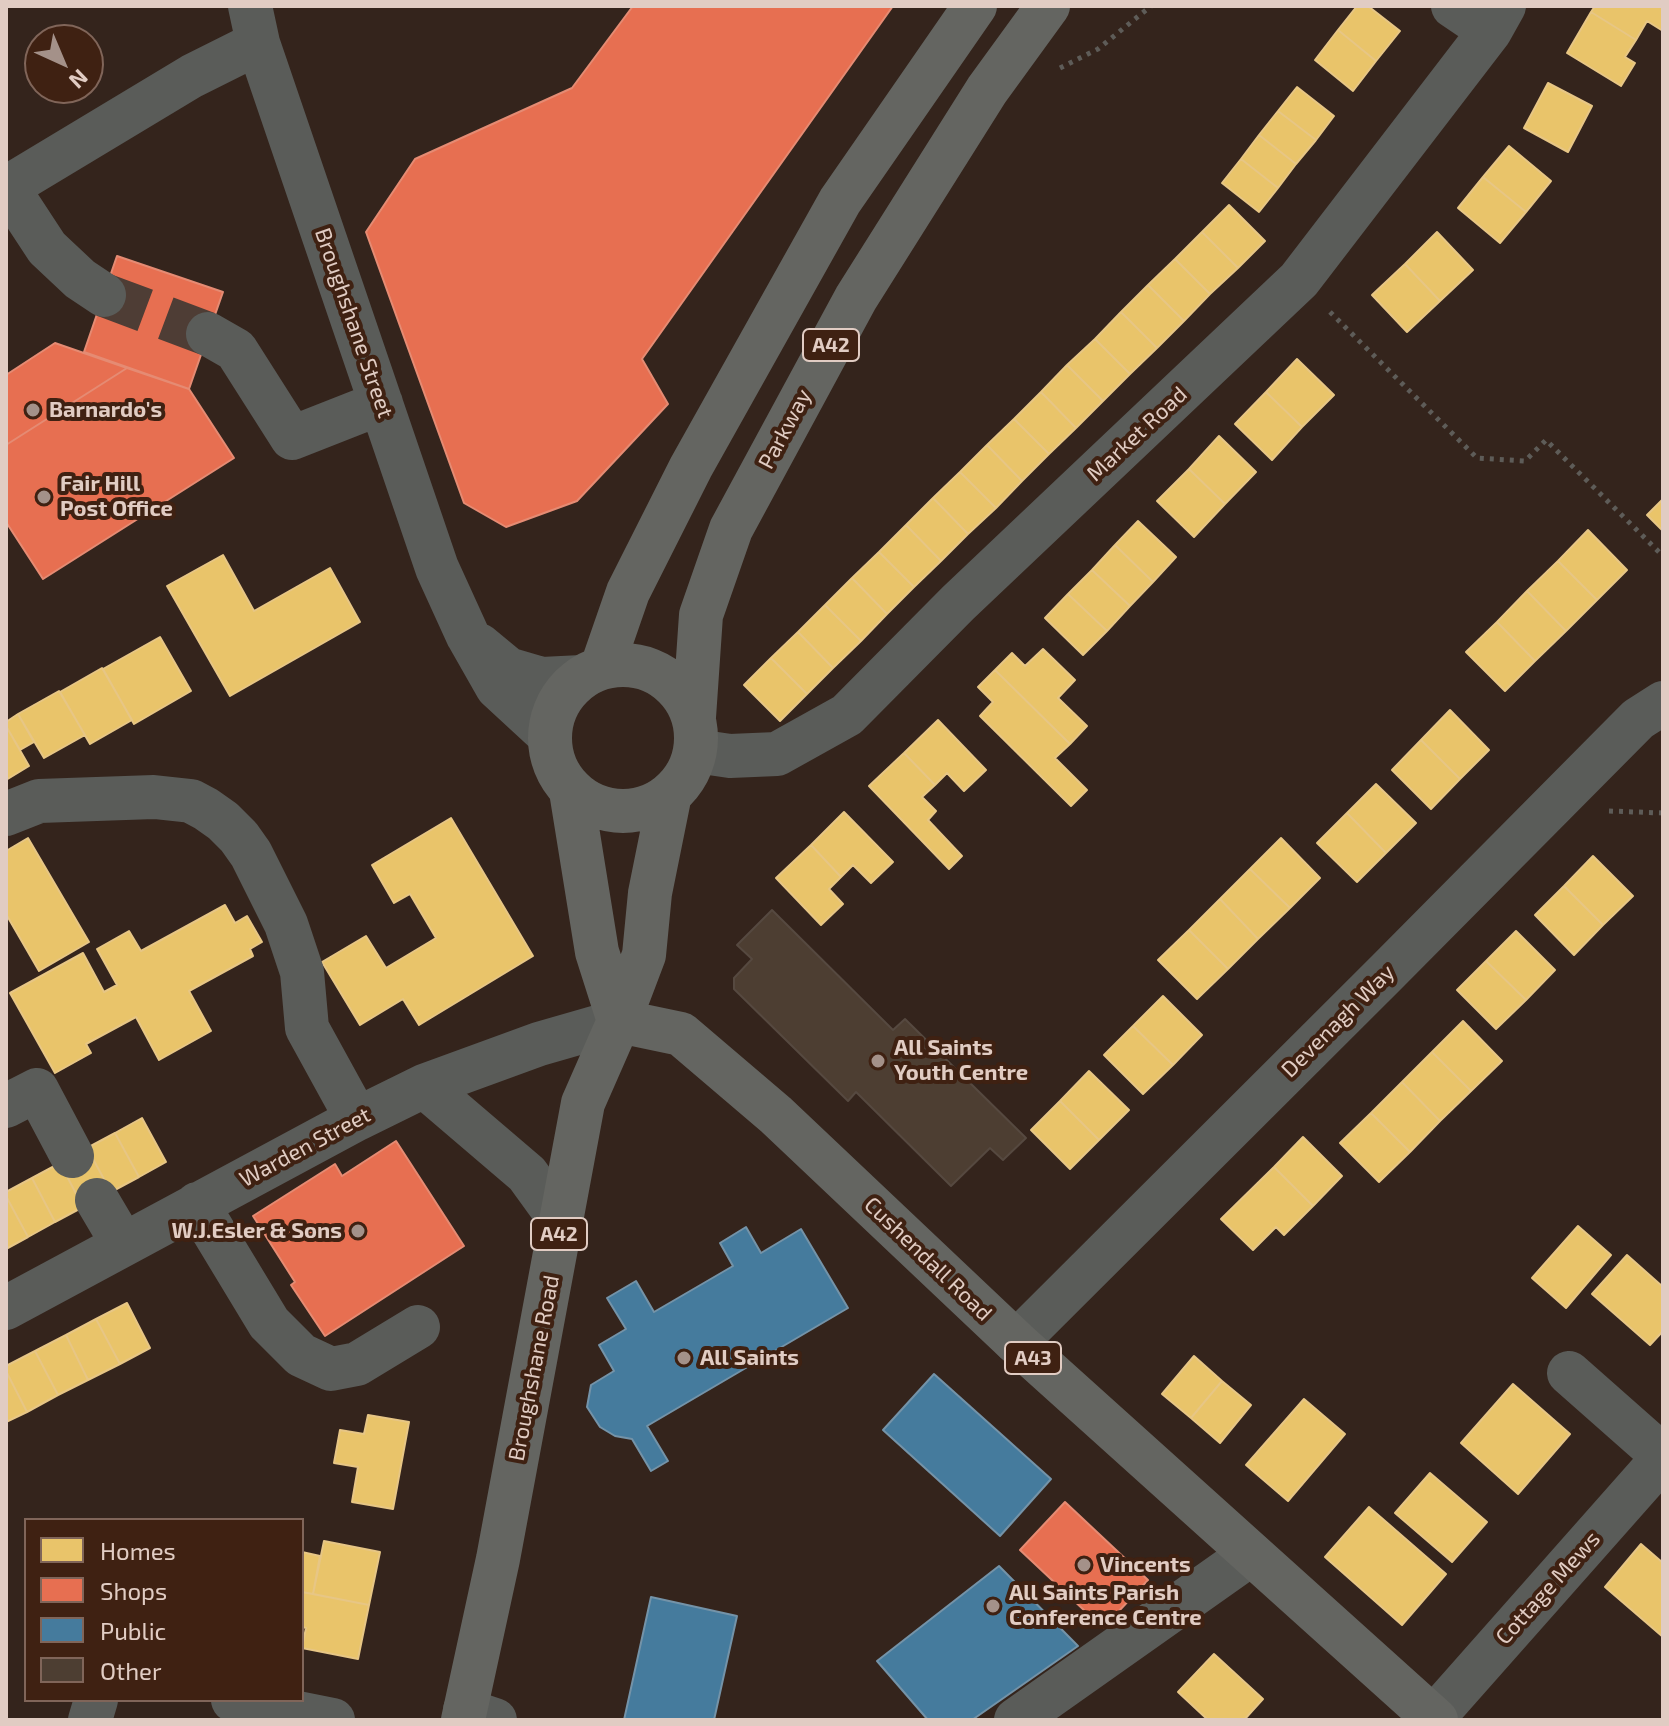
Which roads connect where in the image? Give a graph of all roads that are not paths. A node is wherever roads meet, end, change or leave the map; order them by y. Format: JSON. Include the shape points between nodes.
{"nodes":[{"id":1,"x":975,"y":6,"type":"edge"},
{"id":2,"x":1048,"y":6,"type":"edge"},
{"id":3,"x":1453,"y":6,"type":"edge"},
{"id":4,"x":1497,"y":19,"type":"edge"},
{"id":5,"x":254,"y":24,"type":"edge"},
{"id":6,"x":6,"y":188,"type":"edge"},
{"id":7,"x":104,"y":295,"type":"tunnel mouth"},
{"id":8,"x":208,"y":334,"type":"tunnel mouth"},
{"id":9,"x":381,"y":403,"type":"junction"},
{"id":10,"x":468,"y":636,"type":"junction"},
{"id":11,"x":592,"y":672,"type":"junction"},
{"id":12,"x":1663,"y":703,"type":"edge"},
{"id":13,"x":695,"y":734,"type":"junction"},
{"id":14,"x":549,"y":735,"type":"junction"},
{"id":15,"x":571,"y":791,"type":"junction"},
{"id":16,"x":670,"y":794,"type":"junction"},
{"id":17,"x":6,"y":814,"type":"edge"},
{"id":18,"x":619,"y":1021,"type":"junction"},
{"id":19,"x":424,"y":1086,"type":"junction"},
{"id":20,"x":6,"y":1106,"type":"edge"},
{"id":21,"x":357,"y":1119,"type":"junction"},
{"id":22,"x":72,"y":1156,"type":"dead end"},
{"id":23,"x":97,"y":1200,"type":"dead end"},
{"id":24,"x":197,"y":1204,"type":"junction"},
{"id":25,"x":561,"y":1221,"type":"junction"},
{"id":26,"x":123,"y":1244,"type":"junction"},
{"id":27,"x":6,"y":1308,"type":"edge"},
{"id":28,"x":418,"y":1327,"type":"dead end"},
{"id":29,"x":1016,"y":1342,"type":"junction"},
{"id":30,"x":1569,"y":1373,"type":"dead end"},
{"id":31,"x":1663,"y":1457,"type":"edge"},
{"id":32,"x":1251,"y":1554,"type":"junction"},
{"id":33,"x":243,"y":1702,"type":"edge"},
{"id":34,"x":474,"y":1717,"type":"edge"},
{"id":35,"x":1434,"y":1719,"type":"edge"},
{"id":36,"x":333,"y":1720,"type":"edge"},
{"id":37,"x":1016,"y":1720,"type":"edge"}],
"edges":[{"from":1,"to":11,"type":"main road","number":"A42","via":[[840,201],[706,440]]},
{"from":2,"to":13,"type":"main road","name":"Parkway","number":"A42","via":[[987,90],[856,298],[731,529],[701,615]]},
{"from":3,"to":4,"type":"street"},
{"from":4,"to":13,"type":"street","name":"Market Road","via":[[1299,280],[847,715],[777,754],[730,756]]},
{"from":5,"to":6,"type":"street","via":[[192,76]]},
{"from":5,"to":9,"type":"street","name":"Broughshane Street"},
{"from":6,"to":7,"type":"street","via":[[47,248]]},
{"from":8,"to":9,"type":"street","via":[[236,350],[292,438]]},
{"from":9,"to":10,"type":"street","name":"Broughshane Street","via":[[437,568]]},
{"from":10,"to":11,"type":"street","name":"Broughshane Street","via":[[508,669],[542,679]]},
{"from":10,"to":14,"type":"street","name":"Broughshane Street","via":[[497,687]]},
{"from":11,"to":13,"type":"main road","via":[[626,665],[668,680],[684,697]]},
{"from":11,"to":14,"type":"main road","number":"A42","via":[[565,693]]},
{"from":12,"to":29,"type":"street","name":"Devenagh Way","via":[[1638,719]]},
{"from":13,"to":16,"type":"main road","number":"A42","via":[[685,778]]},
{"from":14,"to":15,"type":"main road","via":[[551,756]]},
{"from":15,"to":16,"type":"main road","via":[[608,811],[630,812]]},
{"from":15,"to":18,"type":"main road","via":[[597,952]]},
{"from":16,"to":18,"type":"main road","name":"Broughshane Road","number":"A42","via":[[644,955]]},
{"from":17,"to":21,"type":"street","via":[[39,801],[154,797],[191,801],[223,821],[251,854],[286,924],[302,972],[307,1028]]},
{"from":18,"to":19,"type":"street","name":"Warden Street"},
{"from":18,"to":25,"type":"main road","name":"Broughshane Road","number":"A42","via":[[583,1103]]},
{"from":18,"to":29,"type":"main road","name":"Cushendall Road","number":"A43","via":[[681,1034],[776,1115]]},
{"from":19,"to":21,"type":"street","name":"Warden Street"},
{"from":19,"to":25,"type":"street","via":[[527,1174]]},
{"from":20,"to":22,"type":"street","via":[[37,1090]]},
{"from":21,"to":24,"type":"street","name":"Warden Street"},
{"from":23,"to":26,"type":"street"},
{"from":24,"to":26,"type":"street","name":"Warden Street"},
{"from":24,"to":28,"type":"street","via":[[269,1323],[301,1355],[331,1369],[357,1364]]},
{"from":25,"to":34,"type":"main road","name":"Broughshane Road","number":"A42"},
{"from":26,"to":27,"type":"street","name":"Warden Street"},
{"from":29,"to":32,"type":"main road","name":"Cushendall Road","number":"A43"},
{"from":30,"to":31,"type":"street","name":"Cottage Mews"},
{"from":31,"to":35,"type":"street","name":"Cottage Mews"},
{"from":32,"to":35,"type":"main road","name":"Cushendall Road","number":"A43"},
{"from":32,"to":37,"type":"street"},
{"from":33,"to":36,"type":"street"}]}
